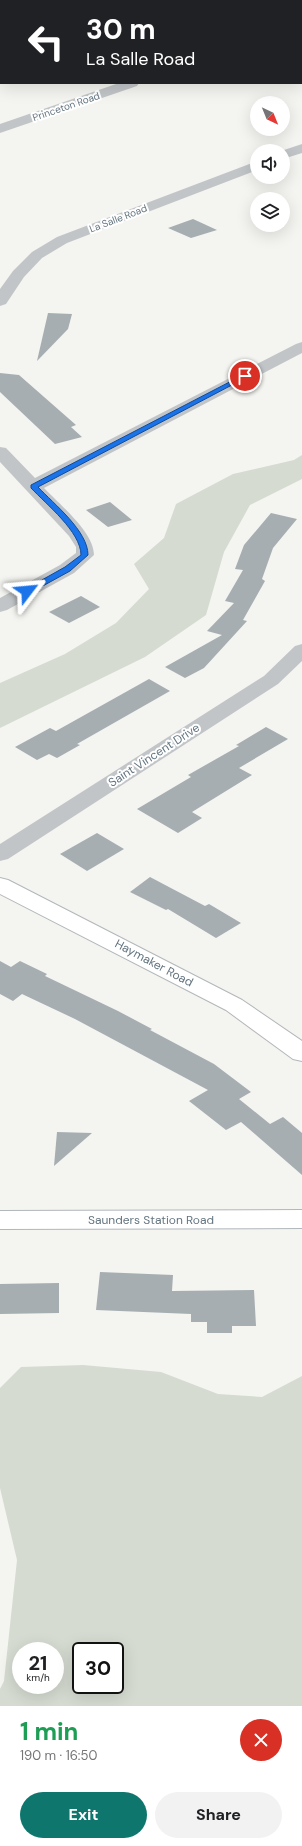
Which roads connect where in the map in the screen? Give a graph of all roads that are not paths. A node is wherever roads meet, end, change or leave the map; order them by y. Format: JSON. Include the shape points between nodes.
{"nodes":[{"id":1,"x":129,"y":84,"type":"edge"},
{"id":2,"x":0,"y":129,"type":"edge"},
{"id":3,"x":302,"y":148,"type":"edge"},
{"id":4,"x":290,"y":152,"type":"edge"},
{"id":5,"x":250,"y":168,"type":"edge"},
{"id":6,"x":0,"y":300,"type":"edge"},
{"id":7,"x":302,"y":347,"type":"edge"},
{"id":8,"x":0,"y":452,"type":"edge"},
{"id":9,"x":33,"y":486,"type":"junction"},
{"id":10,"x":0,"y":606,"type":"edge"},
{"id":11,"x":302,"y":650,"type":"edge"},
{"id":12,"x":0,"y":854,"type":"edge"},
{"id":13,"x":0,"y":885,"type":"edge"},
{"id":14,"x":302,"y":1053,"type":"edge"},
{"id":15,"x":302,"y":1219,"type":"edge"},
{"id":16,"x":0,"y":1220,"type":"edge"}],
"edges":[{"from":1,"to":2,"type":"street","name":"Princeton Road"},
{"from":3,"to":4,"type":"street"},
{"from":5,"to":6,"type":"street","name":"La Salle Road","via":[[62,240],[37,255],[18,274]]},
{"from":7,"to":9,"type":"street"},
{"from":8,"to":9,"type":"street"},
{"from":9,"to":10,"type":"street","via":[[77,533],[85,555],[67,569]]},
{"from":11,"to":12,"type":"street","name":"Saint Vincent Drive","via":[[271,680]]},
{"from":13,"to":14,"type":"main road","name":"Haymaker Road","via":[[234,1005]]},
{"from":15,"to":16,"type":"main road","name":"Saunders Station Road"}]}
